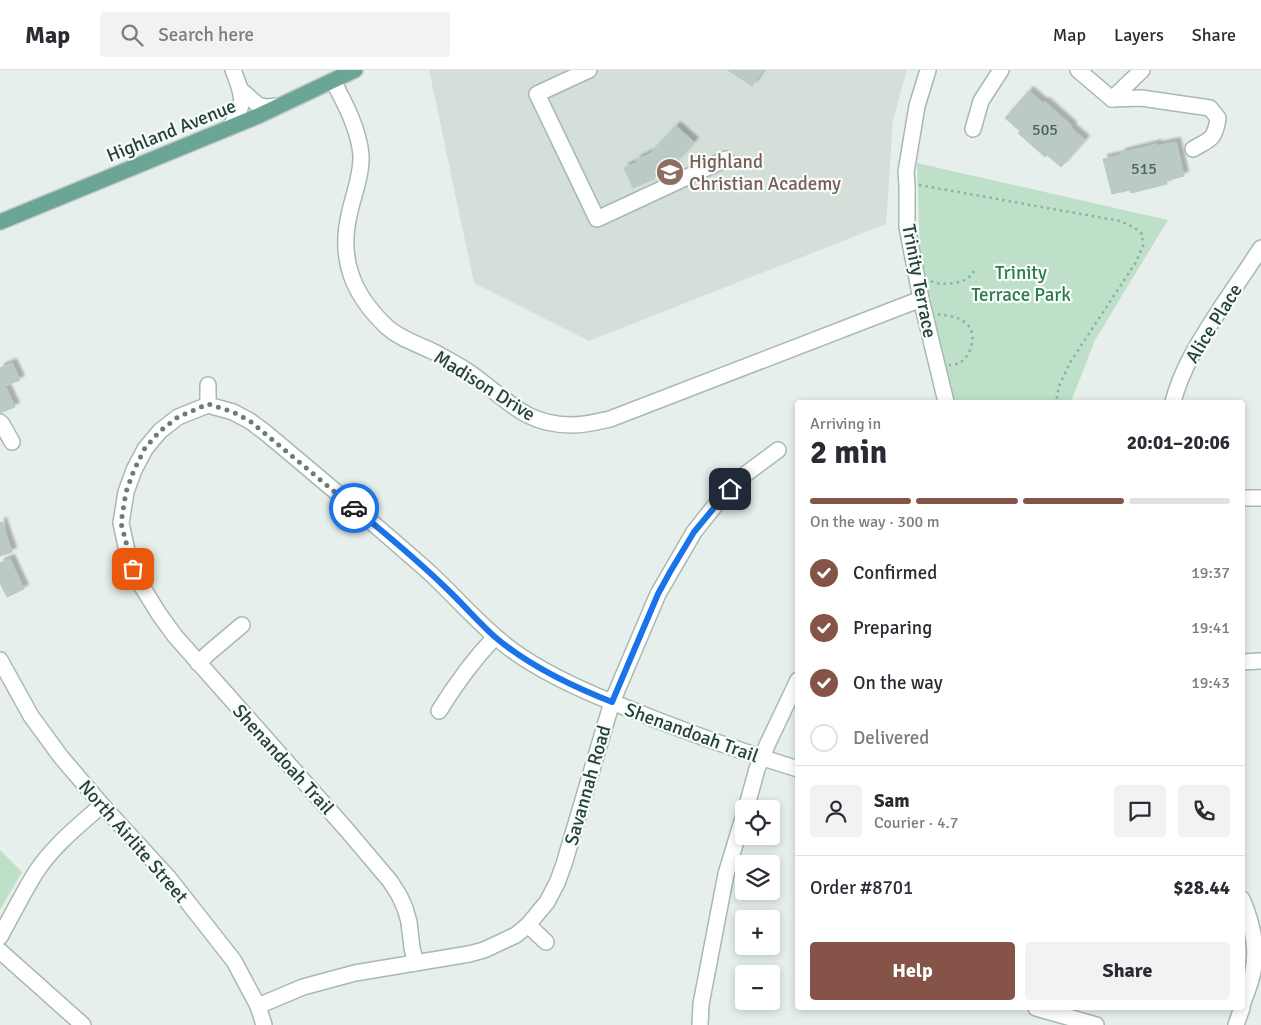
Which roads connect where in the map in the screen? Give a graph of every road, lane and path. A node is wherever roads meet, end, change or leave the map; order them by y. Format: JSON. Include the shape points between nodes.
{"nodes":[{"id":1,"x":233,"y":70,"type":"edge"},
{"id":2,"x":355,"y":70,"type":"edge"},
{"id":3,"x":589,"y":70,"type":"edge"},
{"id":4,"x":928,"y":70,"type":"edge"},
{"id":5,"x":1001,"y":70,"type":"edge"},
{"id":6,"x":1078,"y":70,"type":"edge"},
{"id":7,"x":1142,"y":70,"type":"edge"},
{"id":8,"x":333,"y":81,"type":"junction"},
{"id":9,"x":241,"y":90,"type":"junction"},
{"id":10,"x":1112,"y":99,"type":"junction"},
{"id":11,"x":279,"y":106,"type":"junction"},
{"id":12,"x":229,"y":128,"type":"junction"},
{"id":13,"x":973,"y":129,"type":"dead end"},
{"id":14,"x":1193,"y":149,"type":"dead end"},
{"id":15,"x":726,"y":159,"type":"dead end"},
{"id":16,"x":907,"y":185,"type":"junction"},
{"id":17,"x":0,"y":222,"type":"edge"},
{"id":18,"x":1261,"y":248,"type":"edge"},
{"id":19,"x":915,"y":270,"type":"junction"},
{"id":20,"x":974,"y":271,"type":"dead end"},
{"id":21,"x":920,"y":299,"type":"junction"},
{"id":22,"x":926,"y":319,"type":"junction"},
{"id":23,"x":938,"y":369,"type":"junction"},
{"id":24,"x":208,"y":385,"type":"dead end"},
{"id":25,"x":946,"y":400,"type":"edge"},
{"id":26,"x":1056,"y":400,"type":"edge"},
{"id":27,"x":1173,"y":400,"type":"edge"},
{"id":28,"x":208,"y":404,"type":"junction"},
{"id":29,"x":0,"y":422,"type":"edge"},
{"id":30,"x":12,"y":442,"type":"dead end"},
{"id":31,"x":778,"y":450,"type":"dead end"},
{"id":32,"x":1245,"y":498,"type":"edge"},
{"id":33,"x":1261,"y":498,"type":"edge"},
{"id":34,"x":242,"y":625,"type":"dead end"},
{"id":35,"x":495,"y":637,"type":"junction"},
{"id":36,"x":0,"y":660,"type":"edge"},
{"id":37,"x":1261,"y":661,"type":"edge"},
{"id":38,"x":1245,"y":662,"type":"edge"},
{"id":39,"x":198,"y":663,"type":"junction"},
{"id":40,"x":795,"y":686,"type":"edge"},
{"id":41,"x":612,"y":702,"type":"junction"},
{"id":42,"x":439,"y":711,"type":"dead end"},
{"id":43,"x":762,"y":758,"type":"junction"},
{"id":44,"x":795,"y":768,"type":"edge"},
{"id":45,"x":749,"y":800,"type":"edge"},
{"id":46,"x":102,"y":805,"type":"junction"},
{"id":47,"x":735,"y":844,"type":"edge"},
{"id":48,"x":1245,"y":906,"type":"edge"},
{"id":49,"x":528,"y":926,"type":"junction"},
{"id":50,"x":0,"y":937,"type":"edge"},
{"id":51,"x":546,"y":942,"type":"dead end"},
{"id":52,"x":0,"y":951,"type":"edge"},
{"id":53,"x":416,"y":962,"type":"junction"},
{"id":54,"x":1245,"y":997,"type":"edge"},
{"id":55,"x":258,"y":1006,"type":"junction"},
{"id":56,"x":1043,"y":1010,"type":"edge"},
{"id":57,"x":1241,"y":1010,"type":"edge"},
{"id":58,"x":83,"y":1025,"type":"edge"},
{"id":59,"x":264,"y":1025,"type":"edge"},
{"id":60,"x":700,"y":1025,"type":"edge"},
{"id":61,"x":1096,"y":1025,"type":"edge"},
{"id":62,"x":1236,"y":1025,"type":"edge"}],
"edges":[{"from":1,"to":9,"type":"street"},
{"from":2,"to":8,"type":"main road","name":"Highland Avenue"},
{"from":3,"to":15,"type":"street","via":[[537,94],[597,219]]},
{"from":4,"to":16,"type":"street","name":"Trinity Terrace","via":[[917,106],[906,172]]},
{"from":5,"to":13,"type":"street","via":[[981,101]]},
{"from":6,"to":10,"type":"street"},
{"from":7,"to":10,"type":"street"},
{"from":8,"to":11,"type":"main road","name":"Highland Avenue"},
{"from":8,"to":21,"type":"street","name":"Madison Drive","via":[[348,109],[361,156],[346,226],[347,256],[358,292],[379,319],[399,336],[469,372],[532,418],[573,426],[610,419]]},
{"from":9,"to":11,"type":"street","via":[[258,105]]},
{"from":9,"to":12,"type":"street","via":[[239,116]]},
{"from":10,"to":14,"type":"street","via":[[1141,98],[1210,108],[1218,118],[1216,130],[1212,138]]},
{"from":11,"to":12,"type":"main road","name":"Highland Avenue"},
{"from":12,"to":17,"type":"main road","name":"Highland Avenue"},
{"from":16,"to":19,"type":"street","name":"Trinity Terrace","via":[[907,227]]},
{"from":16,"to":26,"type":"path","via":[[1120,221],[1142,234],[1143,246],[1136,262],[1071,361]]},
{"from":18,"to":27,"type":"street","name":"Alice Place","via":[[1187,362]]},
{"from":19,"to":20,"type":"path","via":[[934,284],[963,281]]},
{"from":19,"to":21,"type":"street","name":"Trinity Terrace"},
{"from":21,"to":22,"type":"street","name":"Trinity Terrace"},
{"from":22,"to":23,"type":"street","name":"Trinity Terrace"},
{"from":22,"to":23,"type":"path","via":[[941,313],[957,317],[969,325],[972,334],[973,344],[968,354],[960,362]]},
{"from":23,"to":25,"type":"street","name":"Trinity Terrace"},
{"from":24,"to":28,"type":"street"},
{"from":28,"to":35,"type":"street","name":"Shenandoah Trail","via":[[233,412],[266,433],[398,545]]},
{"from":28,"to":39,"type":"street","name":"Shenandoah Trail","via":[[178,417],[145,448],[126,492],[121,523],[133,569],[141,585],[175,636]]},
{"from":29,"to":30,"type":"street"},
{"from":31,"to":41,"type":"street","name":"Savannah Road","via":[[743,476],[694,532],[658,594]]},
{"from":32,"to":33,"type":"street"},
{"from":34,"to":39,"type":"street"},
{"from":35,"to":41,"type":"street","name":"Shenandoah Trail","via":[[548,673]]},
{"from":35,"to":42,"type":"street"},
{"from":36,"to":46,"type":"street","name":"North Airlite Street","via":[[31,716]]},
{"from":37,"to":38,"type":"street"},
{"from":39,"to":53,"type":"street","name":"Shenandoah Trail","via":[[390,880],[405,908]]},
{"from":40,"to":43,"type":"street"},
{"from":41,"to":43,"type":"street","name":"Shenandoah Trail","via":[[666,725]]},
{"from":41,"to":49,"type":"street","name":"Savannah Road","via":[[564,864],[547,902]]},
{"from":43,"to":44,"type":"street","name":"Shenandoah Trail"},
{"from":43,"to":45,"type":"street"},
{"from":46,"to":50,"type":"street","via":[[71,831],[47,858]]},
{"from":46,"to":55,"type":"street","name":"North Airlite Street","via":[[168,877],[234,961]]},
{"from":47,"to":60,"type":"street","via":[[726,874],[701,1004]]},
{"from":48,"to":54,"type":"street","via":[[1255,950],[1253,972]]},
{"from":49,"to":51,"type":"street"},
{"from":49,"to":53,"type":"street","name":"Savannah Road","via":[[516,936],[484,950]]},
{"from":52,"to":58,"type":"street"},
{"from":53,"to":55,"type":"street","name":"Savannah Road","via":[[303,987]]},
{"from":55,"to":59,"type":"street","name":"North Airlite Street"},
{"from":56,"to":61,"type":"street"},
{"from":57,"to":62,"type":"street"}]}
